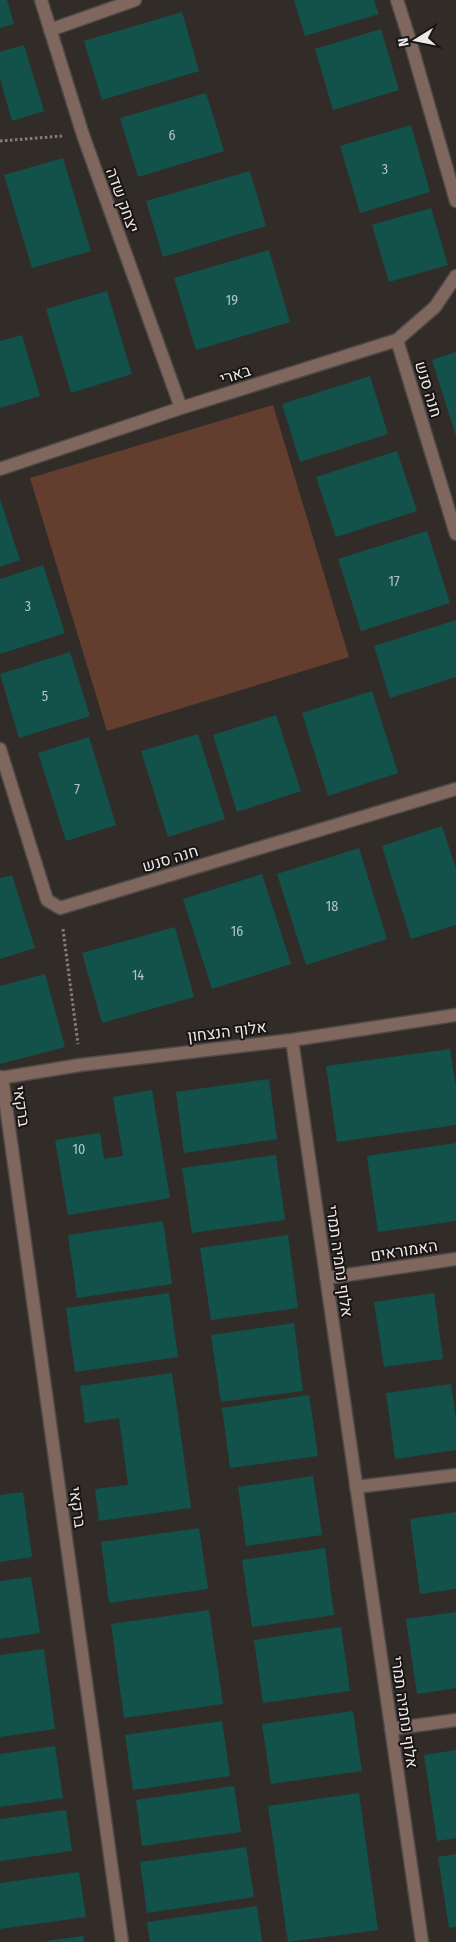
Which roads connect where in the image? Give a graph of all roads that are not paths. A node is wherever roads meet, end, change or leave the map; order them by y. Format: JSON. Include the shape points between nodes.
{"nodes":[{"id":1,"x":41,"y":0,"type":"edge"},
{"id":2,"x":135,"y":0,"type":"edge"},
{"id":3,"x":397,"y":0,"type":"edge"},
{"id":4,"x":50,"y":30,"type":"junction"},
{"id":5,"x":456,"y":201,"type":"edge"},
{"id":6,"x":456,"y":276,"type":"edge"},
{"id":7,"x":396,"y":340,"type":"junction"},
{"id":8,"x":181,"y":408,"type":"junction"},
{"id":9,"x":0,"y":470,"type":"edge"},
{"id":10,"x":456,"y":534,"type":"edge"},
{"id":11,"x":0,"y":749,"type":"edge"},
{"id":12,"x":456,"y":789,"type":"edge"},
{"id":13,"x":456,"y":1015,"type":"edge"},
{"id":14,"x":292,"y":1040,"type":"junction"},
{"id":15,"x":1,"y":1078,"type":"edge"},
{"id":16,"x":456,"y":1259,"type":"edge"},
{"id":17,"x":326,"y":1278,"type":"junction"},
{"id":18,"x":456,"y":1475,"type":"edge"},
{"id":19,"x":356,"y":1487,"type":"junction"},
{"id":20,"x":456,"y":1720,"type":"edge"},
{"id":21,"x":391,"y":1729,"type":"junction"},
{"id":22,"x":122,"y":1942,"type":"edge"},
{"id":23,"x":422,"y":1942,"type":"edge"}],
"edges":[{"from":1,"to":4,"type":"street","name":"יצחק שדה"},
{"from":2,"to":4,"type":"street"},
{"from":3,"to":5,"type":"street"},
{"from":4,"to":8,"type":"street","name":"יצחק שדה","via":[[83,135]]},
{"from":6,"to":7,"type":"street","name":"בארי","via":[[435,307]]},
{"from":7,"to":8,"type":"street","name":"בארי"},
{"from":7,"to":10,"type":"street","name":"חנה סנש"},
{"from":8,"to":9,"type":"street","name":"בארי"},
{"from":11,"to":12,"type":"street","name":"חנה סנש","via":[[47,900],[60,908]]},
{"from":13,"to":14,"type":"street","name":"אלוף הנצחון"},
{"from":14,"to":15,"type":"street","name":"אלוף הנצחון","via":[[80,1065]]},
{"from":14,"to":17,"type":"street","name":"אלוף נחמיה תמרי"},
{"from":15,"to":22,"type":"street","name":"ברקאי"},
{"from":16,"to":17,"type":"street","name":"האמוראים"},
{"from":17,"to":19,"type":"street","name":"אלוף נחמיה תמרי"},
{"from":18,"to":19,"type":"street"},
{"from":19,"to":21,"type":"street","name":"אלוף נחמיה תמרי"},
{"from":20,"to":21,"type":"street"},
{"from":21,"to":23,"type":"street","name":"אלוף נחמיה תמרי"}]}
